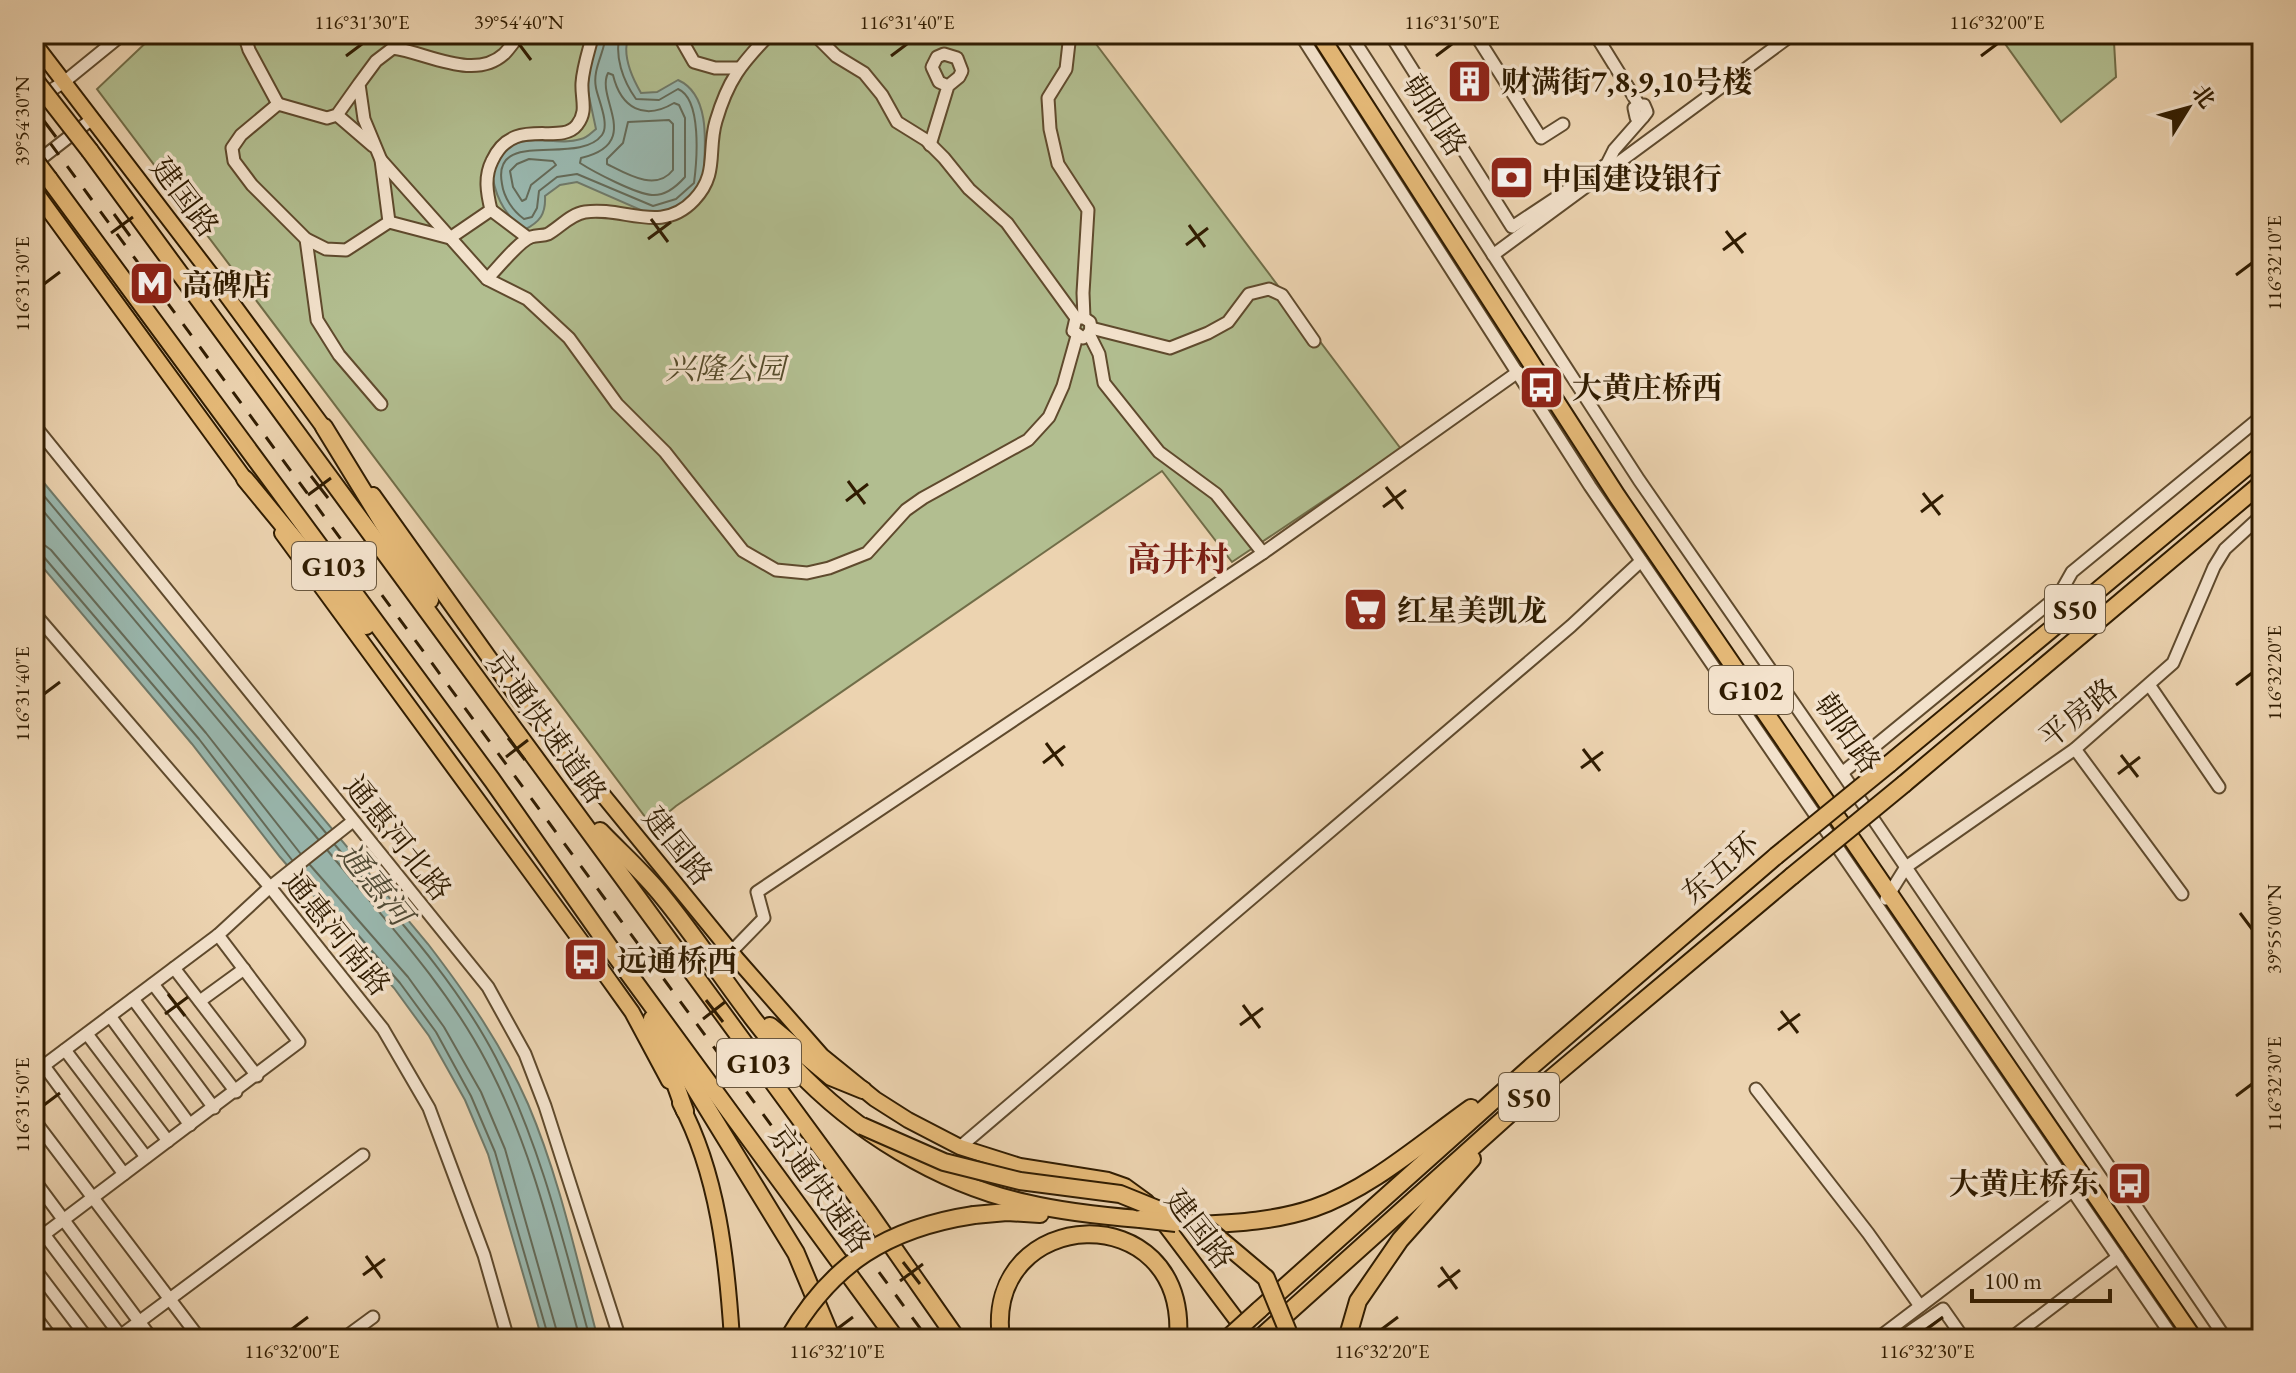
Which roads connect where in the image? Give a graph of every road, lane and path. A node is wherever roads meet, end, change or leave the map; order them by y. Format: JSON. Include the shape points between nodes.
{"nodes":[{"id":1,"x":123,"y":34,"type":"edge"},
{"id":2,"x":244,"y":34,"type":"edge"},
{"id":3,"x":520,"y":34,"type":"edge"},
{"id":4,"x":593,"y":34,"type":"edge"},
{"id":5,"x":678,"y":34,"type":"edge"},
{"id":6,"x":770,"y":34,"type":"edge"},
{"id":7,"x":814,"y":34,"type":"edge"},
{"id":8,"x":1070,"y":34,"type":"edge"},
{"id":9,"x":1300,"y":34,"type":"edge"},
{"id":10,"x":1319,"y":34,"type":"edge"},
{"id":11,"x":1332,"y":34,"type":"edge"},
{"id":12,"x":1350,"y":34,"type":"edge"},
{"id":13,"x":1390,"y":34,"type":"edge"},
{"id":14,"x":1475,"y":34,"type":"edge"},
{"id":15,"x":1595,"y":34,"type":"edge"},
{"id":16,"x":1793,"y":34,"type":"edge"},
{"id":17,"x":34,"y":43,"type":"edge"},
{"id":18,"x":738,"y":68,"type":"junction"},
{"id":19,"x":34,"y":79,"type":"edge"},
{"id":20,"x":64,"y":82,"type":"junction"},
{"id":21,"x":359,"y":84,"type":"junction"},
{"id":22,"x":948,"y":86,"type":"dead end"},
{"id":23,"x":34,"y":101,"type":"edge"},
{"id":24,"x":278,"y":104,"type":"junction"},
{"id":25,"x":337,"y":115,"type":"junction"},
{"id":26,"x":92,"y":119,"type":"junction"},
{"id":27,"x":1563,"y":124,"type":"dead end"},
{"id":28,"x":930,"y":145,"type":"junction"},
{"id":29,"x":379,"y":155,"type":"junction"},
{"id":30,"x":34,"y":161,"type":"edge"},
{"id":31,"x":34,"y":190,"type":"edge"},
{"id":32,"x":491,"y":210,"type":"junction"},
{"id":33,"x":389,"y":222,"type":"junction"},
{"id":34,"x":450,"y":238,"type":"junction"},
{"id":35,"x":528,"y":238,"type":"junction"},
{"id":36,"x":306,"y":239,"type":"junction"},
{"id":37,"x":1493,"y":255,"type":"junction"},
{"id":38,"x":487,"y":279,"type":"junction"},
{"id":39,"x":1083,"y":327,"type":"junction"},
{"id":40,"x":1314,"y":341,"type":"dead end"},
{"id":41,"x":1518,"y":372,"type":"junction"},
{"id":42,"x":381,"y":404,"type":"dead end"},
{"id":43,"x":2262,"y":416,"type":"edge"},
{"id":44,"x":34,"y":425,"type":"edge"},
{"id":45,"x":324,"y":427,"type":"junction"},
{"id":46,"x":2262,"y":454,"type":"edge"},
{"id":47,"x":245,"y":479,"type":"junction"},
{"id":48,"x":2262,"y":483,"type":"edge"},
{"id":49,"x":2262,"y":515,"type":"edge"},
{"id":50,"x":1263,"y":553,"type":"junction"},
{"id":51,"x":1641,"y":561,"type":"junction"},
{"id":52,"x":34,"y":613,"type":"edge"},
{"id":53,"x":2150,"y":686,"type":"junction"},
{"id":54,"x":492,"y":700,"type":"junction"},
{"id":55,"x":2075,"y":749,"type":"junction"},
{"id":56,"x":1842,"y":773,"type":"junction"},
{"id":57,"x":492,"y":780,"type":"junction"},
{"id":58,"x":2219,"y":787,"type":"dead end"},
{"id":59,"x":559,"y":789,"type":"junction"},
{"id":60,"x":350,"y":824,"type":"junction"},
{"id":61,"x":1906,"y":867,"type":"junction"},
{"id":62,"x":270,"y":887,"type":"junction"},
{"id":63,"x":1893,"y":890,"type":"junction"},
{"id":64,"x":2182,"y":894,"type":"dead end"},
{"id":65,"x":1878,"y":909,"type":"junction"},
{"id":66,"x":218,"y":935,"type":"junction"},
{"id":67,"x":731,"y":952,"type":"junction"},
{"id":68,"x":615,"y":955,"type":"junction"},
{"id":69,"x":174,"y":968,"type":"junction"},
{"id":70,"x":244,"y":969,"type":"junction"},
{"id":71,"x":153,"y":984,"type":"junction"},
{"id":72,"x":738,"y":997,"type":"junction"},
{"id":73,"x":133,"y":999,"type":"junction"},
{"id":74,"x":200,"y":1001,"type":"junction"},
{"id":75,"x":110,"y":1016,"type":"junction"},
{"id":76,"x":652,"y":1019,"type":"junction"},
{"id":77,"x":87,"y":1034,"type":"junction"},
{"id":78,"x":65,"y":1050,"type":"junction"},
{"id":79,"x":1532,"y":1066,"type":"junction"},
{"id":80,"x":39,"y":1070,"type":"edge"},
{"id":81,"x":257,"y":1076,"type":"junction"},
{"id":82,"x":1756,"y":1089,"type":"dead end"},
{"id":83,"x":863,"y":1090,"type":"junction"},
{"id":84,"x":236,"y":1092,"type":"junction"},
{"id":85,"x":214,"y":1108,"type":"junction"},
{"id":86,"x":1516,"y":1108,"type":"junction"},
{"id":87,"x":685,"y":1111,"type":"junction"},
{"id":88,"x":34,"y":1120,"type":"edge"},
{"id":89,"x":190,"y":1125,"type":"junction"},
{"id":90,"x":862,"y":1126,"type":"junction"},
{"id":91,"x":168,"y":1141,"type":"junction"},
{"id":92,"x":960,"y":1147,"type":"junction"},
{"id":93,"x":363,"y":1155,"type":"dead end"},
{"id":94,"x":146,"y":1157,"type":"junction"},
{"id":95,"x":124,"y":1174,"type":"junction"},
{"id":96,"x":34,"y":1180,"type":"edge"},
{"id":97,"x":2072,"y":1191,"type":"junction"},
{"id":98,"x":92,"y":1197,"type":"junction"},
{"id":99,"x":1089,"y":1215,"type":"junction"},
{"id":100,"x":63,"y":1219,"type":"junction"},
{"id":101,"x":34,"y":1221,"type":"edge"},
{"id":102,"x":39,"y":1238,"type":"edge"},
{"id":103,"x":2118,"y":1257,"type":"junction"},
{"id":104,"x":34,"y":1268,"type":"edge"},
{"id":105,"x":809,"y":1281,"type":"junction"},
{"id":106,"x":168,"y":1300,"type":"junction"},
{"id":107,"x":1358,"y":1301,"type":"junction"},
{"id":108,"x":1920,"y":1306,"type":"junction"},
{"id":109,"x":34,"y":1315,"type":"edge"},
{"id":110,"x":373,"y":1317,"type":"dead end"},
{"id":111,"x":139,"y":1322,"type":"junction"},
{"id":112,"x":120,"y":1338,"type":"edge"},
{"id":113,"x":52,"y":1339,"type":"edge"},
{"id":114,"x":88,"y":1339,"type":"edge"},
{"id":115,"x":152,"y":1339,"type":"edge"},
{"id":116,"x":200,"y":1339,"type":"edge"},
{"id":117,"x":343,"y":1339,"type":"edge"},
{"id":118,"x":508,"y":1339,"type":"edge"},
{"id":119,"x":620,"y":1339,"type":"edge"},
{"id":120,"x":732,"y":1339,"type":"edge"},
{"id":121,"x":788,"y":1339,"type":"edge"},
{"id":122,"x":816,"y":1339,"type":"edge"},
{"id":123,"x":832,"y":1339,"type":"edge"},
{"id":124,"x":896,"y":1339,"type":"edge"},
{"id":125,"x":957,"y":1339,"type":"edge"},
{"id":126,"x":1001,"y":1339,"type":"edge"},
{"id":127,"x":1178,"y":1339,"type":"edge"},
{"id":128,"x":1227,"y":1339,"type":"edge"},
{"id":129,"x":1251,"y":1339,"type":"edge"},
{"id":130,"x":1259,"y":1339,"type":"edge"},
{"id":131,"x":1291,"y":1339,"type":"edge"},
{"id":132,"x":1340,"y":1339,"type":"edge"},
{"id":133,"x":1347,"y":1339,"type":"edge"},
{"id":134,"x":1877,"y":1339,"type":"edge"},
{"id":135,"x":1908,"y":1339,"type":"edge"},
{"id":136,"x":1964,"y":1339,"type":"edge"},
{"id":137,"x":2010,"y":1339,"type":"edge"},
{"id":138,"x":2174,"y":1339,"type":"edge"},
{"id":139,"x":2194,"y":1339,"type":"edge"},
{"id":140,"x":2206,"y":1339,"type":"edge"},
{"id":141,"x":2226,"y":1339,"type":"edge"}],
"edges":[{"from":1,"to":20,"type":"street"},
{"from":2,"to":24,"type":"street"},
{"from":3,"to":21,"type":"street","via":[[484,66],[467,67],[393,48]]},
{"from":4,"to":32,"type":"street","via":[[582,84],[585,113],[575,129],[515,136],[498,148],[486,173]]},
{"from":5,"to":18,"type":"street","via":[[694,62]]},
{"from":6,"to":18,"type":"street"},
{"from":7,"to":28,"type":"street","via":[[864,73],[897,122]]},
{"from":8,"to":39,"type":"street","via":[[1066,69],[1048,98],[1058,164],[1088,210]]},
{"from":9,"to":41,"type":"street"},
{"from":10,"to":63,"type":"highway","name":"朝阳路","number":"G102","via":[[1617,496]]},
{"from":11,"to":63,"type":"highway","name":"朝阳路","number":"G102","via":[[1617,479]]},
{"from":12,"to":37,"type":"street","name":"朝阳路"},
{"from":13,"to":15,"type":"street","via":[[1512,227],[1607,164],[1641,111]]},
{"from":14,"to":27,"type":"street","via":[[1541,138]]},
{"from":16,"to":37,"type":"street"},
{"from":17,"to":20,"type":"main road","name":"建国路"},
{"from":18,"to":35,"type":"street","via":[[715,124],[710,178],[693,202],[667,218],[580,212],[546,235]]},
{"from":19,"to":54,"type":"highway","name":"京通快速道路","number":"G103","bridge":true},
{"from":20,"to":23,"type":"street"},
{"from":20,"to":26,"type":"main road","name":"建国路"},
{"from":21,"to":25,"type":"street"},
{"from":21,"to":29,"type":"street","via":[[364,119]]},
{"from":22,"to":28,"type":"street"},
{"from":24,"to":25,"type":"street","via":[[327,118]]},
{"from":24,"to":36,"type":"street","via":[[241,135],[232,148],[234,161]]},
{"from":25,"to":29,"type":"street"},
{"from":26,"to":30,"type":"street"},
{"from":26,"to":45,"type":"main road","name":"建国路"},
{"from":28,"to":39,"type":"street","via":[[1007,223]]},
{"from":29,"to":33,"type":"street"},
{"from":29,"to":34,"type":"street"},
{"from":30,"to":57,"type":"highway","number":"G103","bridge":true},
{"from":31,"to":47,"type":"main road"},
{"from":32,"to":34,"type":"street"},
{"from":32,"to":35,"type":"street"},
{"from":33,"to":34,"type":"street"},
{"from":33,"to":36,"type":"street","via":[[346,250],[326,249]]},
{"from":34,"to":38,"type":"street"},
{"from":35,"to":38,"type":"street"},
{"from":36,"to":42,"type":"street","via":[[317,320]]},
{"from":37,"to":56,"type":"street","name":"朝阳路","via":[[1639,480]]},
{"from":38,"to":39,"type":"street","via":[[527,299],[569,338],[617,404],[665,452],[743,551],[776,570],[807,573],[867,553],[914,504],[1028,440],[1049,417]]},
{"from":39,"to":40,"type":"street","via":[[1170,348],[1228,322],[1249,294],[1269,289],[1282,295]]},
{"from":39,"to":50,"type":"street","via":[[1099,354],[1104,383],[1159,452],[1216,494]]},
{"from":41,"to":50,"type":"street"},
{"from":41,"to":51,"type":"street"},
{"from":43,"to":56,"type":"street","via":[[2072,572],[2059,595]]},
{"from":44,"to":60,"type":"street","name":"通惠河北路"},
{"from":45,"to":54,"type":"highway"},
{"from":45,"to":67,"type":"main road","name":"建国路","via":[[520,701]]},
{"from":46,"to":79,"type":"highway","name":"东五环","number":"S50","bridge":true,"via":[[1776,856]]},
{"from":47,"to":57,"type":"highway"},
{"from":47,"to":87,"type":"main road","via":[[632,1012]]},
{"from":48,"to":86,"type":"highway","name":"东五环","number":"S50","bridge":true},
{"from":49,"to":53,"type":"street","name":"平房路","via":[[2225,549],[2173,663]]},
{"from":50,"to":67,"type":"street","via":[[757,892],[764,918]]},
{"from":51,"to":65,"type":"street"},
{"from":51,"to":92,"type":"street"},
{"from":52,"to":62,"type":"street","name":"通惠河南路"},
{"from":53,"to":55,"type":"street","name":"平房路"},
{"from":53,"to":58,"type":"street"},
{"from":54,"to":59,"type":"highway","name":"京通快速道路","number":"G103"},
{"from":55,"to":61,"type":"street","name":"平房路"},
{"from":55,"to":64,"type":"street"},
{"from":56,"to":61,"type":"street","name":"朝阳路"},
{"from":57,"to":68,"type":"highway","number":"G103"},
{"from":59,"to":72,"type":"highway","via":[[662,895]]},
{"from":59,"to":125,"type":"highway","name":"京通快速道路","number":"G103"},
{"from":60,"to":62,"type":"street"},
{"from":60,"to":119,"type":"street","name":"通惠河北路","via":[[488,987],[525,1054]]},
{"from":61,"to":63,"type":"street","name":"平房路"},
{"from":61,"to":141,"type":"street","name":"朝阳路"},
{"from":62,"to":66,"type":"street"},
{"from":62,"to":118,"type":"street","name":"通惠河南路","via":[[383,1029],[429,1108],[484,1255]]},
{"from":63,"to":65,"type":"street","name":"平房路"},
{"from":63,"to":139,"type":"highway","name":"朝阳路","number":"G102"},
{"from":63,"to":140,"type":"highway","name":"朝阳路","number":"G102"},
{"from":65,"to":97,"type":"street"},
{"from":66,"to":69,"type":"street"},
{"from":66,"to":70,"type":"street"},
{"from":67,"to":83,"type":"main road","name":"建国路","via":[[797,1030]]},
{"from":68,"to":76,"type":"highway"},
{"from":68,"to":124,"type":"highway","name":"京通快速路","number":"G103"},
{"from":69,"to":71,"type":"street"},
{"from":69,"to":74,"type":"street"},
{"from":70,"to":74,"type":"street"},
{"from":70,"to":81,"type":"street","via":[[299,1042]]},
{"from":71,"to":73,"type":"street"},
{"from":71,"to":84,"type":"street"},
{"from":72,"to":83,"type":"highway","via":[[831,1077]]},
{"from":72,"to":90,"type":"highway","via":[[793,1066]]},
{"from":73,"to":75,"type":"street"},
{"from":73,"to":85,"type":"street"},
{"from":74,"to":81,"type":"street"},
{"from":75,"to":77,"type":"street"},
{"from":75,"to":89,"type":"street"},
{"from":76,"to":87,"type":"highway"},
{"from":76,"to":105,"type":"highway","via":[[780,1224]]},
{"from":77,"to":78,"type":"street"},
{"from":77,"to":91,"type":"street"},
{"from":78,"to":80,"type":"street"},
{"from":78,"to":94,"type":"street"},
{"from":79,"to":99,"type":"highway","bridge":true,"via":[[1348,1194],[1313,1208],[1253,1223],[1198,1225]]},
{"from":79,"to":128,"type":"highway","name":"东五环","number":"S50","bridge":true},
{"from":80,"to":95,"type":"street"},
{"from":81,"to":84,"type":"street"},
{"from":82,"to":108,"type":"street"},
{"from":83,"to":92,"type":"main road","name":"建国路"},
{"from":84,"to":85,"type":"street"},
{"from":85,"to":89,"type":"street"},
{"from":86,"to":107,"type":"highway","via":[[1400,1240]]},
{"from":86,"to":130,"type":"highway","name":"东五环","number":"S50"},
{"from":87,"to":120,"type":"main road","via":[[720,1224]]},
{"from":88,"to":98,"type":"street"},
{"from":89,"to":91,"type":"street"},
{"from":90,"to":99,"type":"highway","via":[[957,1180],[1024,1203]]},
{"from":90,"to":131,"type":"highway","bridge":true,"via":[[944,1162],[1020,1181],[1120,1194],[1209,1230],[1266,1278]]},
{"from":91,"to":94,"type":"street"},
{"from":92,"to":129,"type":"main road","name":"建国路","via":[[1020,1166],[1108,1180],[1141,1195]]},
{"from":93,"to":106,"type":"street"},
{"from":94,"to":95,"type":"street"},
{"from":95,"to":98,"type":"street"},
{"from":96,"to":100,"type":"street"},
{"from":97,"to":103,"type":"street"},
{"from":97,"to":108,"type":"street"},
{"from":98,"to":100,"type":"street"},
{"from":98,"to":106,"type":"street"},
{"from":99,"to":121,"type":"highway","bridge":true,"via":[[1007,1212],[924,1224],[870,1250],[840,1273],[818,1294]]},
{"from":100,"to":102,"type":"street"},
{"from":100,"to":111,"type":"street"},
{"from":101,"to":102,"type":"street"},
{"from":102,"to":112,"type":"street"},
{"from":103,"to":137,"type":"street"},
{"from":103,"to":138,"type":"street"},
{"from":104,"to":114,"type":"street"},
{"from":105,"to":122,"type":"highway"},
{"from":105,"to":123,"type":"highway"},
{"from":106,"to":111,"type":"street"},
{"from":106,"to":116,"type":"street"},
{"from":107,"to":132,"type":"highway"},
{"from":107,"to":133,"type":"highway"},
{"from":108,"to":134,"type":"street"},
{"from":109,"to":113,"type":"street"},
{"from":110,"to":117,"type":"street"},
{"from":111,"to":112,"type":"street"},
{"from":111,"to":115,"type":"street"},
{"from":126,"to":127,"type":"highway","via":[[1003,1293],[1014,1272],[1045,1245],[1081,1233],[1122,1238],[1157,1263],[1177,1303]]},
{"from":135,"to":136,"type":"street","via":[[1905,1335],[1943,1309]]}]}
